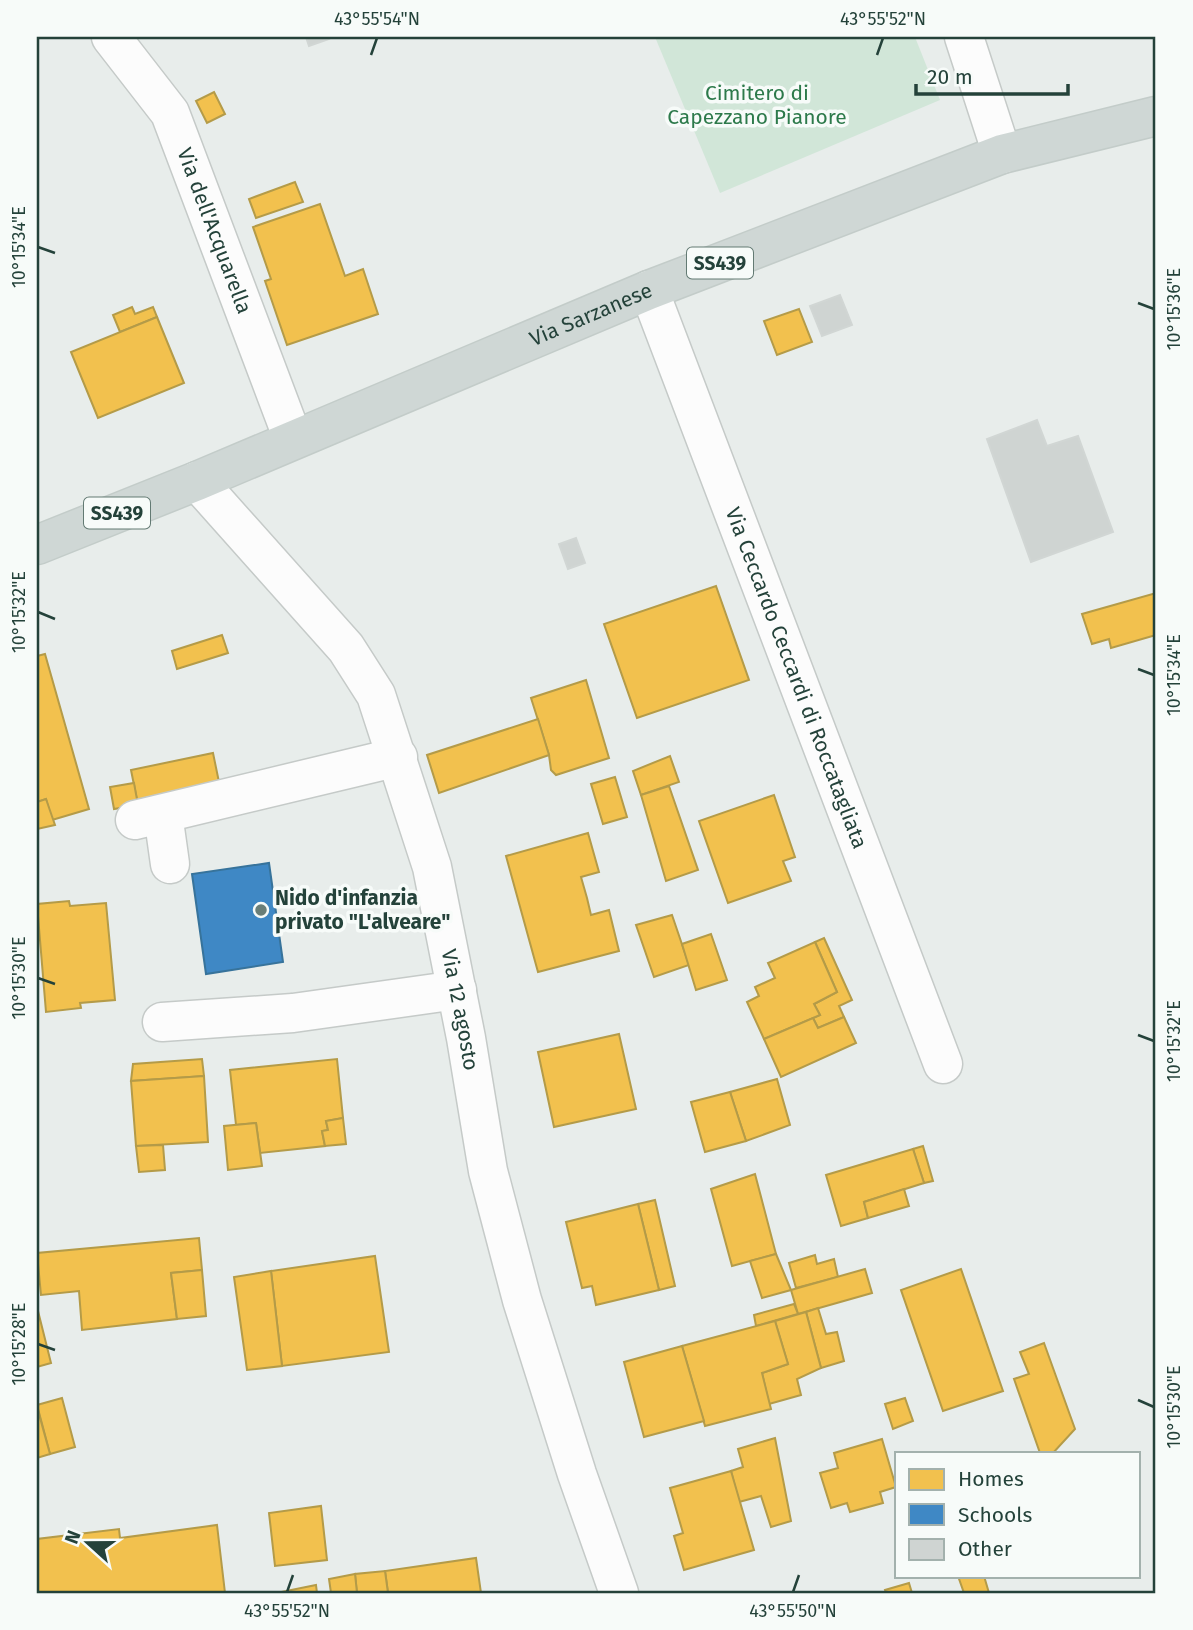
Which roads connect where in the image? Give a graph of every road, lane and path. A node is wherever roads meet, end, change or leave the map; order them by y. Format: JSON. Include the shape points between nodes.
{"nodes":[{"id":1,"x":111,"y":37,"type":"edge"},
{"id":2,"x":964,"y":37,"type":"edge"},
{"id":3,"x":1156,"y":116,"type":"edge"},
{"id":4,"x":1002,"y":155,"type":"junction"},
{"id":5,"x":649,"y":290,"type":"junction"},
{"id":6,"x":293,"y":439,"type":"junction"},
{"id":7,"x":197,"y":481,"type":"junction"},
{"id":8,"x":37,"y":545,"type":"edge"},
{"id":9,"x":398,"y":757,"type":"junction"},
{"id":10,"x":170,"y":864,"type":"dead end"},
{"id":11,"x":457,"y":990,"type":"junction"},
{"id":12,"x":162,"y":1023,"type":"dead end"},
{"id":13,"x":943,"y":1064,"type":"dead end"},
{"id":14,"x":620,"y":1593,"type":"edge"}],
"edges":[{"from":1,"to":6,"type":"street","name":"Via dell'Acquarella","via":[[170,113]]},
{"from":2,"to":4,"type":"street"},
{"from":3,"to":4,"type":"main road","name":"Via Sarzanese","number":"SS439"},
{"from":4,"to":5,"type":"main road","name":"Via Sarzanese","number":"SS439"},
{"from":5,"to":6,"type":"main road","name":"Via Sarzanese","number":"SS439"},
{"from":5,"to":13,"type":"street","name":"Via Ceccardo Ceccardi di Roccatagliata"},
{"from":6,"to":7,"type":"main road","name":"Via Sarzanese","number":"SS439"},
{"from":7,"to":8,"type":"main road","name":"Via Sarzanese","number":"SS439"},
{"from":7,"to":9,"type":"street","name":"Via 12 agosto","via":[[346,648],[376,695]]},
{"from":9,"to":10,"type":"street","via":[[149,817]]},
{"from":9,"to":11,"type":"street","name":"Via 12 agosto","via":[[432,867]]},
{"from":11,"to":12,"type":"street","via":[[293,1013]]},
{"from":11,"to":14,"type":"street","name":"Via 12 agosto","via":[[488,1171],[522,1300]]}]}
